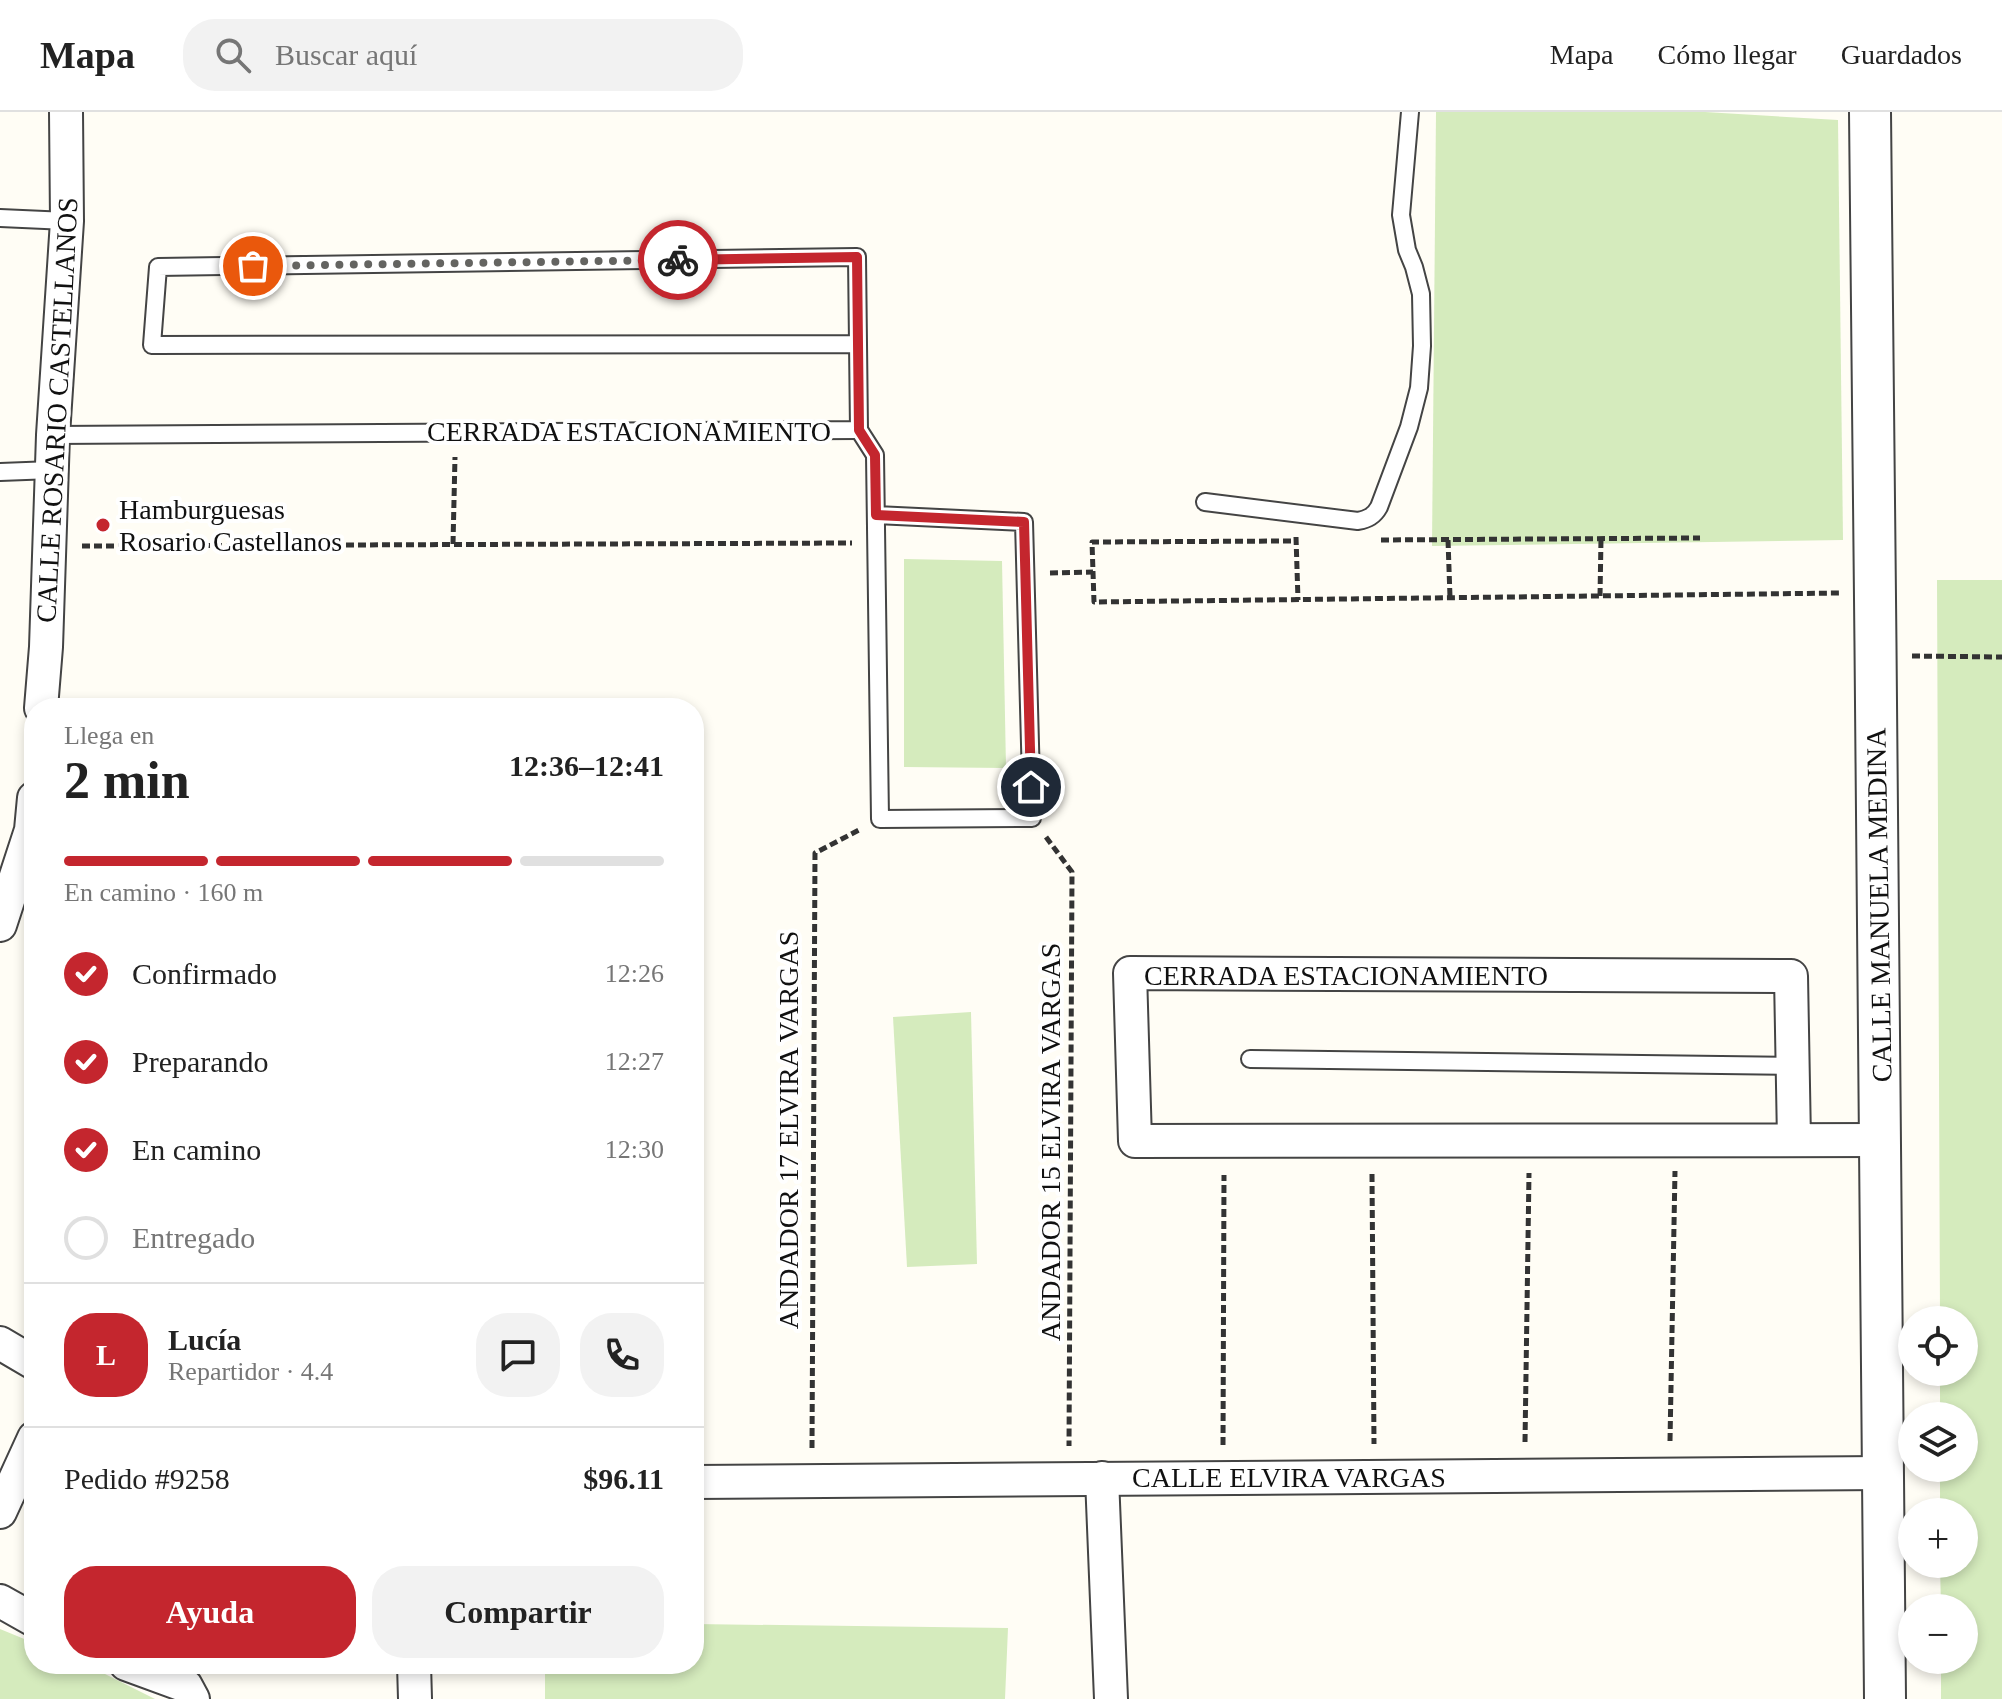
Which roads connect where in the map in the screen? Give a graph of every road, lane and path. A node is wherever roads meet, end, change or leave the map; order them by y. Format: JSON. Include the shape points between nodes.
{"nodes":[{"id":1,"x":66,"y":112,"type":"edge"},
{"id":2,"x":1410,"y":112,"type":"edge"},
{"id":3,"x":1870,"y":112,"type":"edge"},
{"id":4,"x":0,"y":218,"type":"edge"},
{"id":5,"x":67,"y":221,"type":"junction"},
{"id":6,"x":858,"y":344,"type":"junction"},
{"id":7,"x":859,"y":430,"type":"junction"},
{"id":8,"x":456,"y":432,"type":"junction"},
{"id":9,"x":53,"y":435,"type":"junction"},
{"id":10,"x":52,"y":470,"type":"junction"},
{"id":11,"x":0,"y":472,"type":"edge"},
{"id":12,"x":1205,"y":502,"type":"dead end"},
{"id":13,"x":1296,"y":513,"type":"junction"},
{"id":14,"x":876,"y":515,"type":"junction"},
{"id":15,"x":1601,"y":539,"type":"dead end"},
{"id":16,"x":1448,"y":540,"type":"dead end"},
{"id":17,"x":877,"y":543,"type":"junction"},
{"id":18,"x":453,"y":544,"type":"junction"},
{"id":19,"x":50,"y":546,"type":"junction"},
{"id":20,"x":1025,"y":574,"type":"junction"},
{"id":21,"x":1874,"y":593,"type":"junction"},
{"id":22,"x":1600,"y":596,"type":"junction"},
{"id":23,"x":1450,"y":597,"type":"junction"},
{"id":24,"x":1298,"y":600,"type":"junction"},
{"id":25,"x":1875,"y":656,"type":"junction"},
{"id":26,"x":2002,"y":657,"type":"edge"},
{"id":27,"x":42,"y":698,"type":"edge"},
{"id":28,"x":1032,"y":818,"type":"junction"},
{"id":29,"x":880,"y":819,"type":"junction"},
{"id":30,"x":24,"y":851,"type":"edge"},
{"id":31,"x":0,"y":925,"type":"edge"},
{"id":32,"x":1250,"y":1059,"type":"dead end"},
{"id":33,"x":1793,"y":1066,"type":"junction"},
{"id":34,"x":1224,"y":1140,"type":"junction"},
{"id":35,"x":1372,"y":1140,"type":"junction"},
{"id":36,"x":1529,"y":1140,"type":"junction"},
{"id":37,"x":1675,"y":1140,"type":"junction"},
{"id":38,"x":1794,"y":1140,"type":"junction"},
{"id":39,"x":1882,"y":1140,"type":"junction"},
{"id":40,"x":0,"y":1343,"type":"edge"},
{"id":41,"x":24,"y":1357,"type":"edge"},
{"id":42,"x":24,"y":1460,"type":"edge"},
{"id":43,"x":1884,"y":1473,"type":"junction"},
{"id":44,"x":1670,"y":1474,"type":"junction"},
{"id":45,"x":1524,"y":1475,"type":"junction"},
{"id":46,"x":1374,"y":1477,"type":"junction"},
{"id":47,"x":1102,"y":1478,"type":"junction"},
{"id":48,"x":1223,"y":1478,"type":"junction"},
{"id":49,"x":1068,"y":1479,"type":"junction"},
{"id":50,"x":812,"y":1481,"type":"junction"},
{"id":51,"x":704,"y":1482,"type":"edge"},
{"id":52,"x":0,"y":1512,"type":"edge"},
{"id":53,"x":0,"y":1601,"type":"edge"},
{"id":54,"x":24,"y":1614,"type":"edge"},
{"id":55,"x":153,"y":1674,"type":"edge"},
{"id":56,"x":414,"y":1674,"type":"edge"},
{"id":57,"x":193,"y":1699,"type":"edge"},
{"id":58,"x":415,"y":1699,"type":"edge"},
{"id":59,"x":1111,"y":1699,"type":"edge"},
{"id":60,"x":1885,"y":1699,"type":"edge"}],
"edges":[{"from":1,"to":5,"type":"street","name":"CALLE ROSARIO CASTELLANOS"},
{"from":2,"to":13,"type":"lane","via":[[1401,215],[1421,294],[1422,346],[1409,427],[1375,514],[1358,521]]},
{"from":3,"to":21,"type":"street","name":"CALLE MANUELA MEDINA"},
{"from":4,"to":5,"type":"lane"},
{"from":5,"to":9,"type":"street","name":"CALLE ROSARIO CASTELLANOS"},
{"from":6,"to":6,"type":"lane","name":"CERRADA ESTACIONAMIENTO","via":[[857,257],[158,267],[152,345]]},
{"from":6,"to":7,"type":"lane","name":"CERRADA ESTACIONAMIENTO"},
{"from":7,"to":8,"type":"lane","name":"CERRADA ESTACIONAMIENTO"},
{"from":7,"to":14,"type":"lane","via":[[875,455]]},
{"from":8,"to":9,"type":"lane","name":"CERRADA ESTACIONAMIENTO"},
{"from":8,"to":18,"type":"path"},
{"from":9,"to":10,"type":"street","name":"CALLE ROSARIO CASTELLANOS"},
{"from":10,"to":11,"type":"lane"},
{"from":10,"to":19,"type":"street","name":"CALLE ROSARIO CASTELLANOS"},
{"from":12,"to":13,"type":"lane"},
{"from":13,"to":24,"type":"path"},
{"from":14,"to":17,"type":"lane"},
{"from":14,"to":20,"type":"lane","via":[[1024,522]]},
{"from":15,"to":22,"type":"path"},
{"from":16,"to":23,"type":"path"},
{"from":17,"to":18,"type":"path"},
{"from":17,"to":29,"type":"lane"},
{"from":18,"to":19,"type":"path"},
{"from":19,"to":27,"type":"street","name":"CALLE ROSARIO CASTELLANOS"},
{"from":20,"to":24,"type":"path","via":[[1093,572],[1094,602]]},
{"from":20,"to":28,"type":"lane"},
{"from":21,"to":22,"type":"path"},
{"from":21,"to":25,"type":"street","name":"CALLE MANUELA MEDINA"},
{"from":22,"to":23,"type":"path"},
{"from":23,"to":24,"type":"path"},
{"from":25,"to":26,"type":"path"},
{"from":25,"to":39,"type":"street","name":"CALLE MANUELA MEDINA"},
{"from":28,"to":29,"type":"lane"},
{"from":28,"to":49,"type":"path","name":"ANDADOR 15 ELVIRA VARGAS","via":[[1072,872]]},
{"from":29,"to":50,"type":"path","name":"ANDADOR 17 ELVIRA VARGAS","via":[[815,853]]},
{"from":30,"to":31,"type":"street"},
{"from":32,"to":33,"type":"lane"},
{"from":33,"to":34,"type":"street","name":"CERRADA ESTACIONAMIENTO","via":[[1791,976],[1130,973],[1135,1141]]},
{"from":33,"to":38,"type":"street","name":"CERRADA ESTACIONAMIENTO"},
{"from":34,"to":35,"type":"street","name":"CERRADA ESTACIONAMIENTO"},
{"from":34,"to":48,"type":"path"},
{"from":35,"to":36,"type":"street","name":"CERRADA ESTACIONAMIENTO"},
{"from":35,"to":46,"type":"path"},
{"from":36,"to":37,"type":"street","name":"CERRADA ESTACIONAMIENTO"},
{"from":36,"to":45,"type":"path"},
{"from":37,"to":38,"type":"street","name":"CERRADA ESTACIONAMIENTO"},
{"from":37,"to":44,"type":"path"},
{"from":38,"to":39,"type":"street","name":"CERRADA ESTACIONAMIENTO"},
{"from":39,"to":43,"type":"street","name":"CALLE MANUELA MEDINA"},
{"from":40,"to":41,"type":"street"},
{"from":42,"to":52,"type":"street"},
{"from":43,"to":44,"type":"street","name":"CALLE ELVIRA VARGAS"},
{"from":43,"to":60,"type":"street","name":"CALLE MANUELA MEDINA"},
{"from":44,"to":45,"type":"street","name":"CALLE ELVIRA VARGAS"},
{"from":45,"to":46,"type":"street","name":"CALLE ELVIRA VARGAS"},
{"from":46,"to":48,"type":"street","name":"CALLE ELVIRA VARGAS"},
{"from":47,"to":48,"type":"street","name":"CALLE ELVIRA VARGAS"},
{"from":47,"to":49,"type":"street","name":"CALLE ELVIRA VARGAS"},
{"from":47,"to":59,"type":"street"},
{"from":49,"to":50,"type":"street","name":"CALLE ELVIRA VARGAS"},
{"from":50,"to":51,"type":"street","name":"CALLE ELVIRA VARGAS"},
{"from":53,"to":54,"type":"street"},
{"from":55,"to":57,"type":"street","via":[[186,1686]]},
{"from":56,"to":58,"type":"street"}]}
